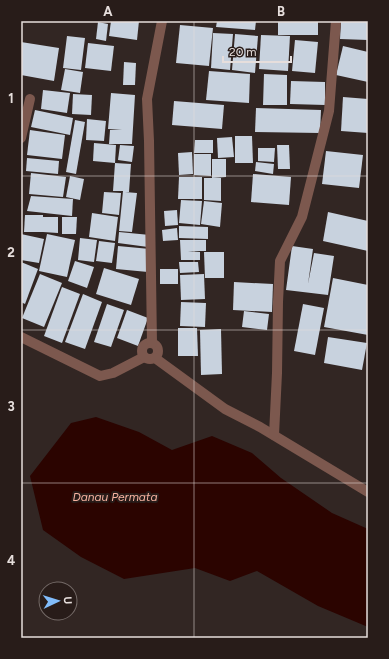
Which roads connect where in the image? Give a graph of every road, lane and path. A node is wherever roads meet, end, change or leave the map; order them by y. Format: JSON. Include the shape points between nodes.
{"nodes":[{"id":1,"x":162,"y":21,"type":"edge"},
{"id":2,"x":336,"y":21,"type":"edge"},
{"id":3,"x":30,"y":99,"type":"dead end"},
{"id":4,"x":21,"y":138,"type":"edge"},
{"id":5,"x":21,"y":337,"type":"edge"},
{"id":6,"x":152,"y":343,"type":"junction"},
{"id":7,"x":144,"y":357,"type":"junction"},
{"id":8,"x":155,"y":358,"type":"junction"},
{"id":9,"x":274,"y":435,"type":"junction"},
{"id":10,"x":368,"y":492,"type":"edge"}],
"edges":[{"from":1,"to":6,"type":"street","via":[[147,99]]},
{"from":2,"to":9,"type":"street","via":[[329,111],[302,218],[280,261]]},
{"from":3,"to":4,"type":"street"},
{"from":5,"to":7,"type":"street","via":[[100,376],[113,373]]},
{"from":6,"to":7,"type":"street","via":[[146,344],[142,349]]},
{"from":6,"to":8,"type":"street","via":[[158,349]]},
{"from":7,"to":8,"type":"street","via":[[150,360]]},
{"from":8,"to":9,"type":"street","via":[[225,409]]},
{"from":9,"to":10,"type":"street"}]}
